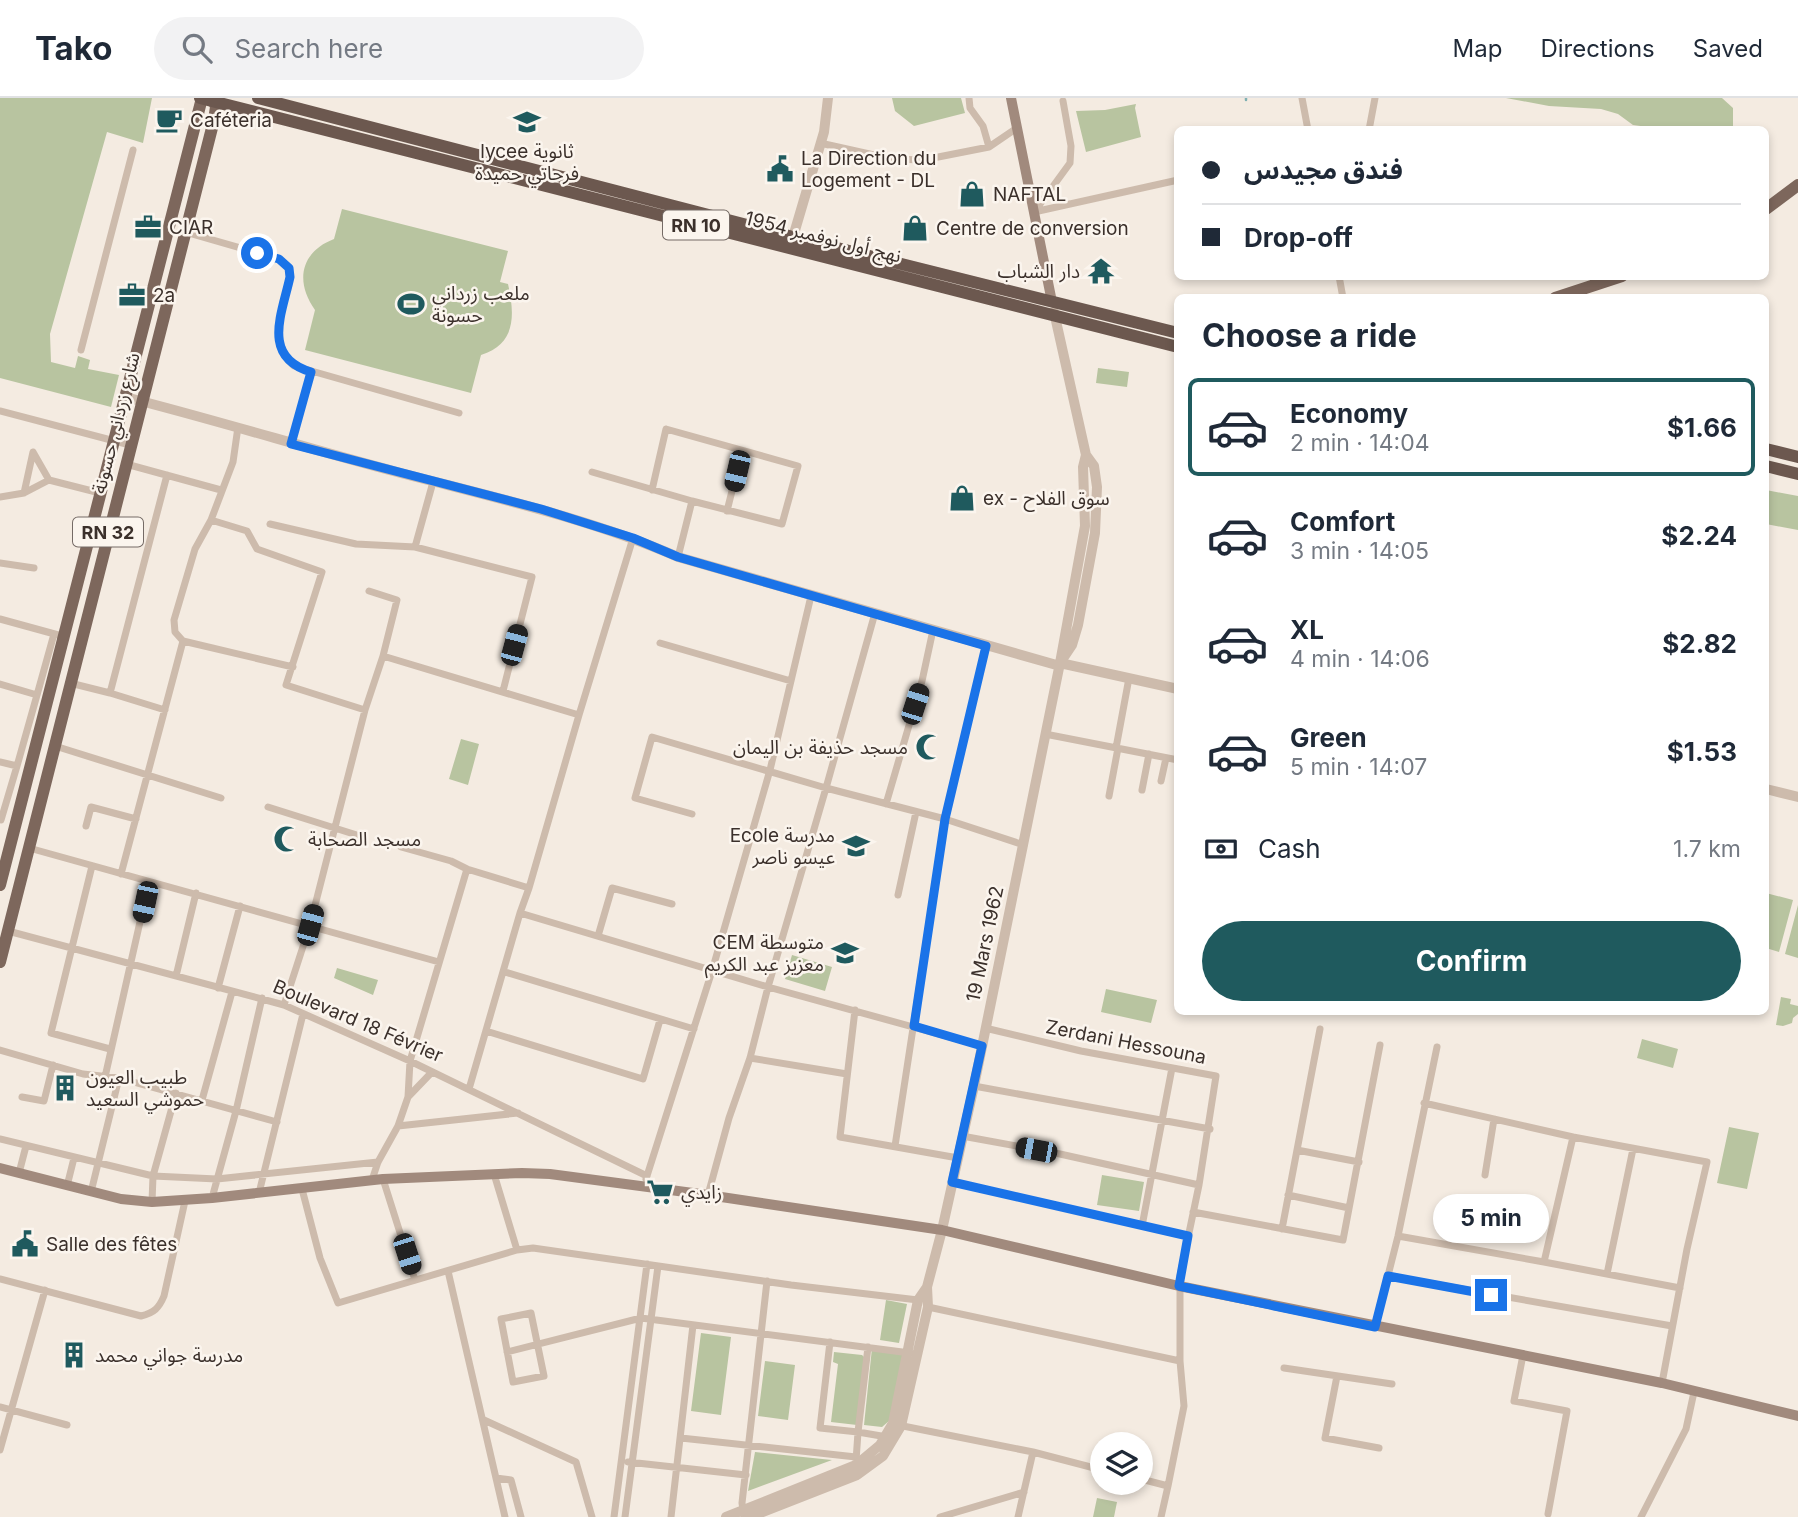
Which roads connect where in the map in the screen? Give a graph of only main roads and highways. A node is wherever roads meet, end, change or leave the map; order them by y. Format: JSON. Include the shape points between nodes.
{"nodes":[{"id":1,"x":258,"y":98,"type":"edge"},
{"id":2,"x":1012,"y":98,"type":"edge"},
{"id":3,"x":206,"y":99,"type":"edge"},
{"id":4,"x":1798,"y":185,"type":"edge"},
{"id":5,"x":673,"y":205,"type":"junction"},
{"id":6,"x":1769,"y":207,"type":"edge"},
{"id":7,"x":670,"y":218,"type":"junction"},
{"id":8,"x":169,"y":226,"type":"junction"},
{"id":9,"x":185,"y":232,"type":"junction"},
{"id":10,"x":889,"y":267,"type":"junction"},
{"id":11,"x":1610,"y":280,"type":"edge"},
{"id":12,"x":983,"y":284,"type":"junction"},
{"id":13,"x":1567,"y":294,"type":"edge"},
{"id":14,"x":980,"y":298,"type":"junction"},
{"id":15,"x":1052,"y":302,"type":"junction"},
{"id":16,"x":1174,"y":332,"type":"edge"},
{"id":17,"x":1174,"y":346,"type":"edge"},
{"id":18,"x":1769,"y":450,"type":"edge"},
{"id":19,"x":1798,"y":457,"type":"edge"},
{"id":20,"x":1769,"y":467,"type":"edge"},
{"id":21,"x":1798,"y":474,"type":"edge"},
{"id":22,"x":36,"y":739,"type":"junction"},
{"id":23,"x":55,"y":744,"type":"junction"},
{"id":24,"x":28,"y":852,"type":"junction"},
{"id":25,"x":5,"y":856,"type":"edge"},
{"id":26,"x":0,"y":885,"type":"edge"},
{"id":27,"x":4,"y":930,"type":"edge"},
{"id":28,"x":0,"y":962,"type":"edge"},
{"id":29,"x":0,"y":1168,"type":"edge"},
{"id":30,"x":1798,"y":1416,"type":"edge"}],
"edges":[{"from":1,"to":5,"type":"highway","name":"نهج أول نوفمبر 1954","number":"RN 10"},
{"from":2,"to":15,"type":"main road"},
{"from":3,"to":7,"type":"highway","name":"نهج أول نوفمبر 1954","number":"RN 10"},
{"from":3,"to":8,"type":"main road","name":"شارع زرداني حسونة","number":"RN 32"},
{"from":3,"to":9,"type":"main road","name":"شارع زرداني حسونة","number":"RN 32","via":[[214,120]]},
{"from":4,"to":6,"type":"main road"},
{"from":5,"to":7,"type":"highway"},
{"from":5,"to":10,"type":"highway","name":"نهج أول نوفمبر 1954","number":"RN 10"},
{"from":7,"to":10,"type":"highway","name":"نهج أول نوفمبر 1954","number":"RN 10"},
{"from":8,"to":9,"type":"main road"},
{"from":8,"to":22,"type":"main road","name":"شارع زرداني حسونة","number":"RN 32","via":[[58,635]]},
{"from":9,"to":23,"type":"main road","name":"شارع زرداني حسونة","number":"RN 32"},
{"from":10,"to":12,"type":"highway","name":"نهج أول نوفمبر 1954","number":"RN 10"},
{"from":10,"to":14,"type":"highway","name":"نهج أول نوفمبر 1954","number":"RN 10"},
{"from":11,"to":13,"type":"main road"},
{"from":12,"to":14,"type":"highway"},
{"from":12,"to":15,"type":"highway","name":"نهج أول نوفمبر 1954","number":"RN 10"},
{"from":14,"to":17,"type":"highway","name":"نهج أول نوفمبر 1954","number":"RN 10"},
{"from":15,"to":16,"type":"highway","name":"نهج أول نوفمبر 1954","number":"RN 10"},
{"from":18,"to":19,"type":"highway"},
{"from":20,"to":21,"type":"highway"},
{"from":22,"to":23,"type":"main road"},
{"from":22,"to":25,"type":"main road","name":"شارع زرداني حسونة","number":"RN 32"},
{"from":23,"to":24,"type":"main road","name":"شارع زرداني حسونة","number":"RN 32"},
{"from":24,"to":25,"type":"main road"},
{"from":24,"to":27,"type":"main road","name":"شارع زرداني حسونة","number":"RN 32"},
{"from":25,"to":26,"type":"main road","name":"شارع زرداني حسونة","number":"RN 32"},
{"from":27,"to":28,"type":"main road","name":"شارع زرداني حسونة","number":"RN 32"},
{"from":29,"to":30,"type":"main road","via":[[121,1199],[152,1202],[377,1180],[494,1174],[646,1182],[942,1230],[1179,1286],[1662,1383]]}]}
